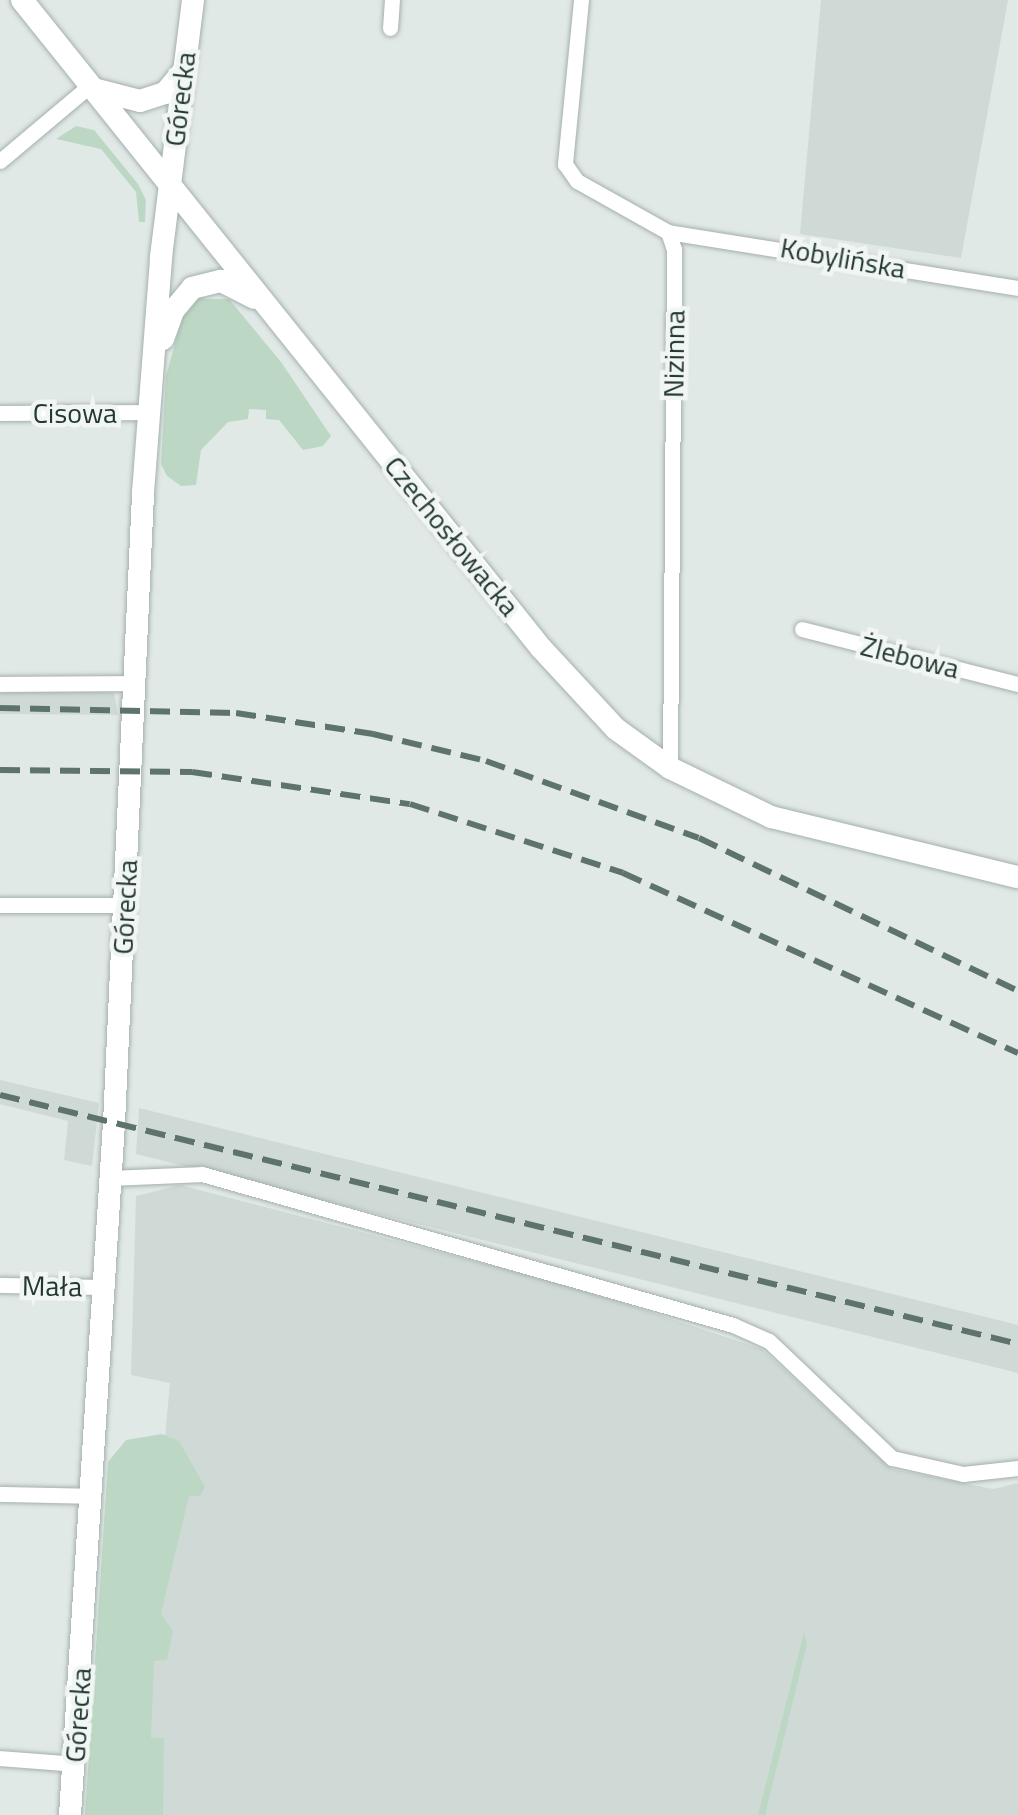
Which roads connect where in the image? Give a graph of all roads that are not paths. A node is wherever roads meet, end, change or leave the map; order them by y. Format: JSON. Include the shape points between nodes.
{"nodes":[{"id":1,"x":22,"y":0,"type":"edge"},
{"id":2,"x":193,"y":0,"type":"edge"},
{"id":3,"x":392,"y":0,"type":"edge"},
{"id":4,"x":581,"y":0,"type":"edge"},
{"id":5,"x":390,"y":28,"type":"dead end"},
{"id":6,"x":184,"y":70,"type":"junction"},
{"id":7,"x":90,"y":86,"type":"junction"},
{"id":8,"x":0,"y":161,"type":"edge"},
{"id":9,"x":170,"y":183,"type":"junction"},
{"id":10,"x":668,"y":232,"type":"junction"},
{"id":11,"x":1018,"y":288,"type":"edge"},
{"id":12,"x":277,"y":316,"type":"junction"},
{"id":13,"x":152,"y":370,"type":"junction"},
{"id":14,"x":150,"y":412,"type":"junction"},
{"id":15,"x":0,"y":413,"type":"edge"},
{"id":16,"x":802,"y":630,"type":"dead end"},
{"id":17,"x":135,"y":683,"type":"junction"},
{"id":18,"x":0,"y":684,"type":"edge"},
{"id":19,"x":1018,"y":684,"type":"edge"},
{"id":20,"x":670,"y":768,"type":"junction"},
{"id":21,"x":1018,"y":877,"type":"edge"},
{"id":22,"x":0,"y":906,"type":"edge"},
{"id":23,"x":125,"y":906,"type":"junction"},
{"id":24,"x":111,"y":1178,"type":"junction"},
{"id":25,"x":0,"y":1285,"type":"edge"},
{"id":26,"x":104,"y":1287,"type":"junction"},
{"id":27,"x":1018,"y":1468,"type":"edge"},
{"id":28,"x":0,"y":1494,"type":"edge"},
{"id":29,"x":92,"y":1496,"type":"junction"},
{"id":30,"x":0,"y":1758,"type":"edge"},
{"id":31,"x":76,"y":1764,"type":"junction"},
{"id":32,"x":70,"y":1815,"type":"edge"}],
"edges":[{"from":1,"to":7,"type":"street","name":"Czechosłowacka"},
{"from":2,"to":6,"type":"street","name":"Górecka"},
{"from":3,"to":5,"type":"street"},
{"from":4,"to":10,"type":"street","via":[[565,164],[578,181]]},
{"from":6,"to":7,"type":"street","via":[[164,93],[140,101]]},
{"from":6,"to":9,"type":"street","name":"Górecka"},
{"from":7,"to":8,"type":"street"},
{"from":7,"to":9,"type":"street","name":"Czechosłowacka"},
{"from":9,"to":12,"type":"street","name":"Czechosłowacka"},
{"from":9,"to":13,"type":"street","name":"Górecka"},
{"from":10,"to":11,"type":"street","name":"Kobylińska"},
{"from":10,"to":20,"type":"street","name":"Nizinna","via":[[674,264]]},
{"from":12,"to":13,"type":"street","via":[[232,284],[192,288],[173,311]]},
{"from":12,"to":20,"type":"street","name":"Czechosłowacka","via":[[582,697]]},
{"from":13,"to":14,"type":"street","name":"Górecka"},
{"from":14,"to":15,"type":"street","name":"Cisowa"},
{"from":14,"to":17,"type":"street","name":"Górecka"},
{"from":16,"to":19,"type":"street","name":"Żlebowa"},
{"from":17,"to":18,"type":"street"},
{"from":17,"to":23,"type":"street","name":"Górecka"},
{"from":20,"to":21,"type":"street","name":"Czechosłowacka","via":[[797,826]]},
{"from":22,"to":23,"type":"street"},
{"from":23,"to":24,"type":"street","name":"Górecka"},
{"from":24,"to":26,"type":"street","name":"Górecka"},
{"from":24,"to":27,"type":"street","via":[[202,1174],[733,1325],[769,1341],[892,1458],[963,1474]]},
{"from":25,"to":26,"type":"street","name":"Mała"},
{"from":26,"to":29,"type":"street","name":"Górecka"},
{"from":28,"to":29,"type":"street"},
{"from":29,"to":31,"type":"street","name":"Górecka"},
{"from":30,"to":31,"type":"street"},
{"from":31,"to":32,"type":"street","name":"Górecka"}]}
